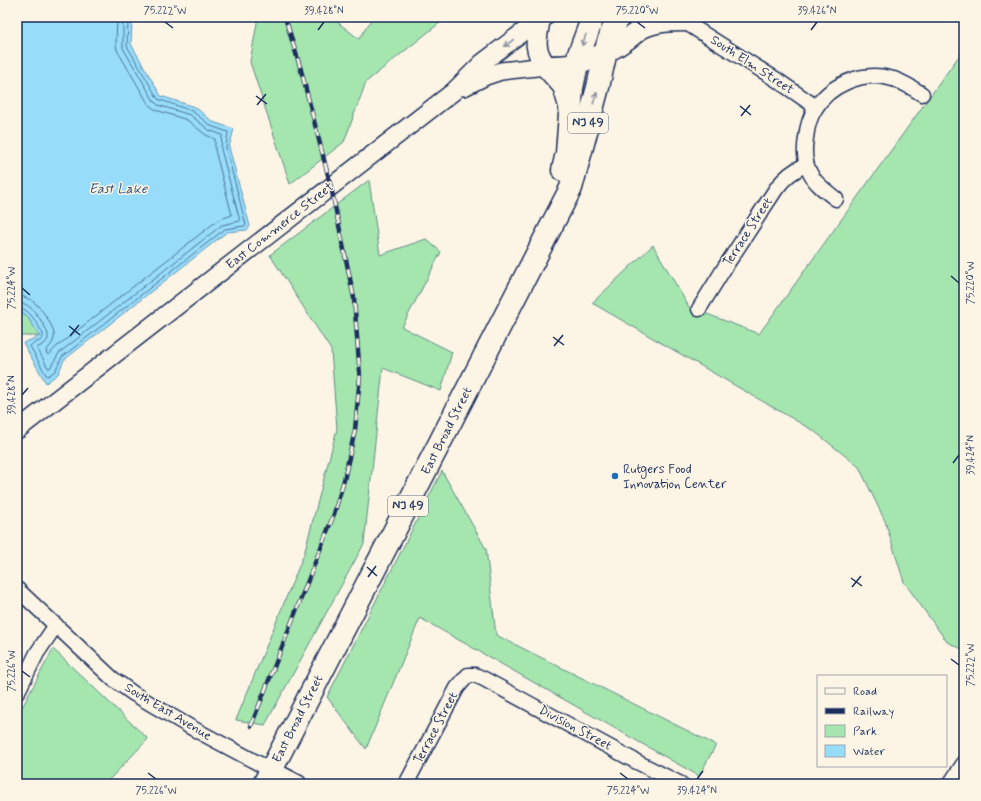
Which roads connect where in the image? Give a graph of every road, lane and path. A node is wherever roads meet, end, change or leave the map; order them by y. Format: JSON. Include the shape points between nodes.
{"nodes":[{"id":1,"x":593,"y":17,"type":"edge"},
{"id":2,"x":618,"y":17,"type":"edge"},
{"id":3,"x":651,"y":17,"type":"edge"},
{"id":4,"x":542,"y":18,"type":"edge"},
{"id":5,"x":684,"y":20,"type":"edge"},
{"id":6,"x":624,"y":41,"type":"junction"},
{"id":7,"x":606,"y":52,"type":"junction"},
{"id":8,"x":577,"y":64,"type":"junction"},
{"id":9,"x":546,"y":66,"type":"junction"},
{"id":10,"x":453,"y":92,"type":"junction"},
{"id":11,"x":922,"y":94,"type":"dead end"},
{"id":12,"x":816,"y":107,"type":"junction"},
{"id":13,"x":576,"y":119,"type":"junction"},
{"id":14,"x":806,"y":165,"type":"junction"},
{"id":15,"x":836,"y":199,"type":"dead end"},
{"id":16,"x":699,"y":309,"type":"dead end"},
{"id":17,"x":17,"y":430,"type":"edge"},
{"id":18,"x":17,"y":589,"type":"edge"},
{"id":19,"x":56,"y":625,"type":"junction"},
{"id":20,"x":468,"y":675,"type":"joint"},
{"id":21,"x":17,"y":693,"type":"edge"},
{"id":22,"x":964,"y":763,"type":"edge"},
{"id":23,"x":268,"y":777,"type":"edge"},
{"id":24,"x":298,"y":784,"type":"edge"},
{"id":25,"x":406,"y":784,"type":"edge"},
{"id":26,"x":681,"y":784,"type":"edge"},
{"id":27,"x":950,"y":784,"type":"edge"}],
"edges":[{"from":1,"to":8,"type":"highway","name":"East Broad Street","number":"NJ 49","one_way":true},
{"from":2,"to":7,"type":"highway","name":"East Broad Street","number":"NJ 49"},
{"from":3,"to":6,"type":"main road"},
{"from":4,"to":9,"type":"main road","via":[[536,46]]},
{"from":4,"to":10,"type":"street","name":"East Commerce Street","one_way":true,"via":[[482,64]]},
{"from":5,"to":6,"type":"street","via":[[654,26]]},
{"from":5,"to":12,"type":"street","name":"South Elm Street"},
{"from":6,"to":7,"type":"main road"},
{"from":7,"to":8,"type":"main road"},
{"from":13,"to":7,"type":"highway","name":"East Broad Street","number":"NJ 49","one_way":true,"via":[[598,87]]},
{"from":8,"to":9,"type":"main road"},
{"from":8,"to":13,"type":"highway","name":"East Broad Street","number":"NJ 49","via":[[572,88]]},
{"from":9,"to":10,"type":"street","via":[[501,71]]},
{"from":9,"to":13,"type":"highway","via":[[564,86]]},
{"from":10,"to":17,"type":"street","name":"East Commerce Street"},
{"from":11,"to":12,"type":"street","via":[[888,77],[873,76],[848,81],[826,95]]},
{"from":12,"to":14,"type":"street","via":[[809,122],[805,145]]},
{"from":13,"to":23,"type":"highway","name":"East Broad Street","number":"NJ 49","via":[[571,188]]},
{"from":14,"to":15,"type":"street","via":[[818,184]]},
{"from":14,"to":16,"type":"street","name":"Terrace Street","via":[[796,169],[776,189]]},
{"from":18,"to":19,"type":"street","name":"South East Avenue"},
{"from":19,"to":21,"type":"street","via":[[37,653]]},
{"from":19,"to":23,"type":"street","name":"South East Avenue","via":[[113,679]]},
{"from":20,"to":25,"type":"street","name":"Terrace Street","via":[[457,688]]},
{"from":20,"to":26,"type":"street","name":"Division Street","via":[[484,679]]},
{"from":22,"to":27,"type":"street"},
{"from":23,"to":24,"type":"street","name":"South East Avenue"}]}
